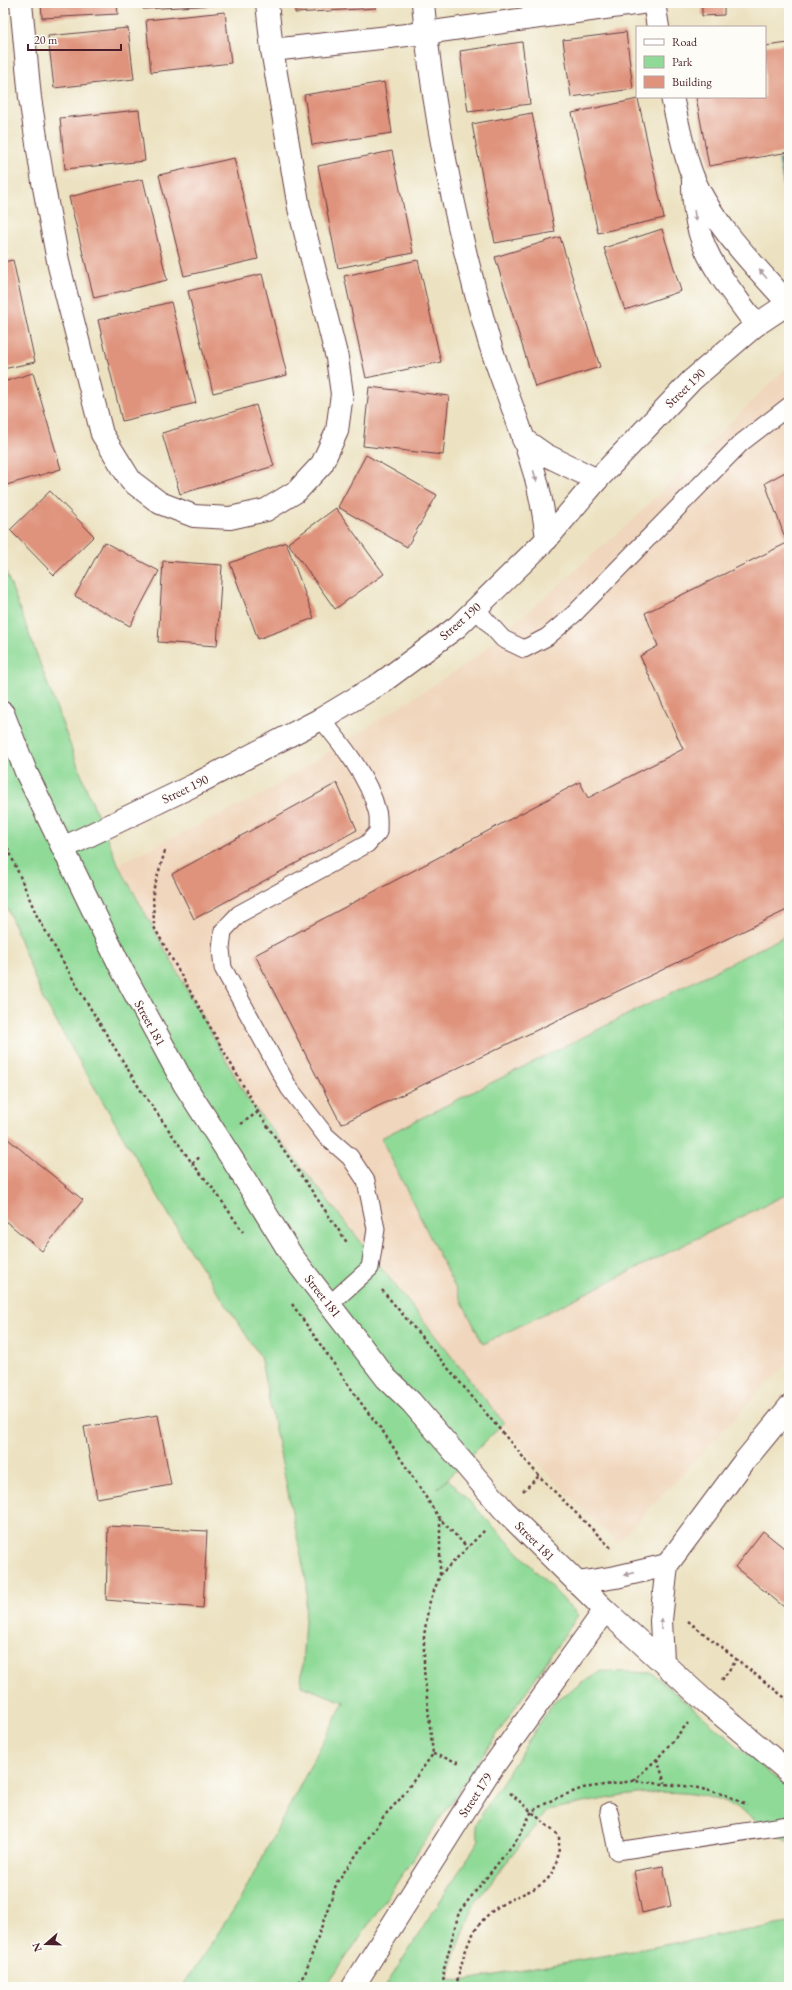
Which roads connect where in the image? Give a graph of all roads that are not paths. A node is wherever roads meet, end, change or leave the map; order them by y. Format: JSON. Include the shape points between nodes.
{"nodes":[{"id":1,"x":21,"y":3,"type":"edge"},
{"id":2,"x":267,"y":3,"type":"edge"},
{"id":3,"x":423,"y":3,"type":"edge"},
{"id":4,"x":641,"y":3,"type":"edge"},
{"id":5,"x":654,"y":3,"type":"edge"},
{"id":6,"x":658,"y":26,"type":"edge"},
{"id":7,"x":425,"y":33,"type":"junction"},
{"id":8,"x":272,"y":50,"type":"junction"},
{"id":9,"x":672,"y":98,"type":"edge"},
{"id":10,"x":693,"y":177,"type":"junction"},
{"id":11,"x":789,"y":303,"type":"edge"},
{"id":12,"x":756,"y":325,"type":"junction"},
{"id":13,"x":789,"y":406,"type":"edge"},
{"id":14,"x":523,"y":439,"type":"junction"},
{"id":15,"x":597,"y":480,"type":"junction"},
{"id":16,"x":547,"y":539,"type":"junction"},
{"id":17,"x":476,"y":609,"type":"junction"},
{"id":18,"x":3,"y":713,"type":"edge"},
{"id":19,"x":322,"y":719,"type":"junction"},
{"id":20,"x":63,"y":848,"type":"junction"},
{"id":21,"x":330,"y":1304,"type":"junction"},
{"id":22,"x":789,"y":1407,"type":"edge"},
{"id":23,"x":667,"y":1565,"type":"junction"},
{"id":24,"x":577,"y":1583,"type":"junction"},
{"id":25,"x":605,"y":1610,"type":"junction"},
{"id":26,"x":663,"y":1662,"type":"junction"},
{"id":27,"x":789,"y":1772,"type":"edge"},
{"id":28,"x":609,"y":1811,"type":"dead end"},
{"id":29,"x":784,"y":1826,"type":"edge"},
{"id":30,"x":353,"y":1987,"type":"edge"}],
"edges":[{"from":1,"to":8,"type":"street","via":[[30,98],[43,182],[60,266],[102,434],[131,481],[160,503],[194,516],[230,518],[266,510],[297,491],[322,464],[337,431],[342,394],[337,358],[299,208]]},
{"from":2,"to":8,"type":"street"},
{"from":3,"to":7,"type":"street"},
{"from":4,"to":7,"type":"street"},
{"from":5,"to":6,"type":"street"},
{"from":7,"to":8,"type":"street"},
{"from":7,"to":14,"type":"street","via":[[436,111],[468,266],[490,343]]},
{"from":9,"to":10,"type":"street"},
{"from":11,"to":10,"type":"street","one_way":true,"via":[[719,222]]},
{"from":10,"to":12,"type":"street","one_way":true,"via":[[692,199],[701,241],[710,261]]},
{"from":11,"to":12,"type":"street","name":"Street 190"},
{"from":12,"to":15,"type":"street","name":"Street 190","via":[[692,380]]},
{"from":13,"to":17,"type":"lane","via":[[741,443],[574,614],[547,637],[524,649],[503,639]]},
{"from":14,"to":15,"type":"street","via":[[559,462]]},
{"from":14,"to":16,"type":"street","one_way":true,"via":[[539,488]]},
{"from":15,"to":16,"type":"street","name":"Street 190"},
{"from":16,"to":17,"type":"street","name":"Street 190"},
{"from":17,"to":19,"type":"street","name":"Street 190","via":[[457,627],[381,683]]},
{"from":18,"to":20,"type":"street","name":"Street 181","via":[[26,772]]},
{"from":19,"to":20,"type":"street","name":"Street 190","via":[[194,786]]},
{"from":19,"to":21,"type":"lane","via":[[346,748],[366,784],[378,811],[378,832],[367,844],[239,914],[223,931],[221,949],[223,968],[289,1088],[326,1136],[350,1157],[366,1181],[376,1229],[370,1268]]},
{"from":20,"to":21,"type":"street","name":"Street 181","via":[[121,968],[184,1084],[292,1256]]},
{"from":21,"to":24,"type":"street","name":"Street 181","via":[[386,1378],[411,1402],[504,1510]]},
{"from":22,"to":23,"type":"street","via":[[743,1463]]},
{"from":23,"to":24,"type":"street","one_way":true},
{"from":26,"to":23,"type":"street","one_way":true,"via":[[661,1620]]},
{"from":24,"to":25,"type":"street","name":"Street 181"},
{"from":25,"to":26,"type":"street","name":"Street 181"},
{"from":25,"to":30,"type":"street","name":"Street 179","via":[[487,1775]]},
{"from":26,"to":27,"type":"street","name":"Street 181"},
{"from":28,"to":29,"type":"lane","via":[[617,1851]]}]}
